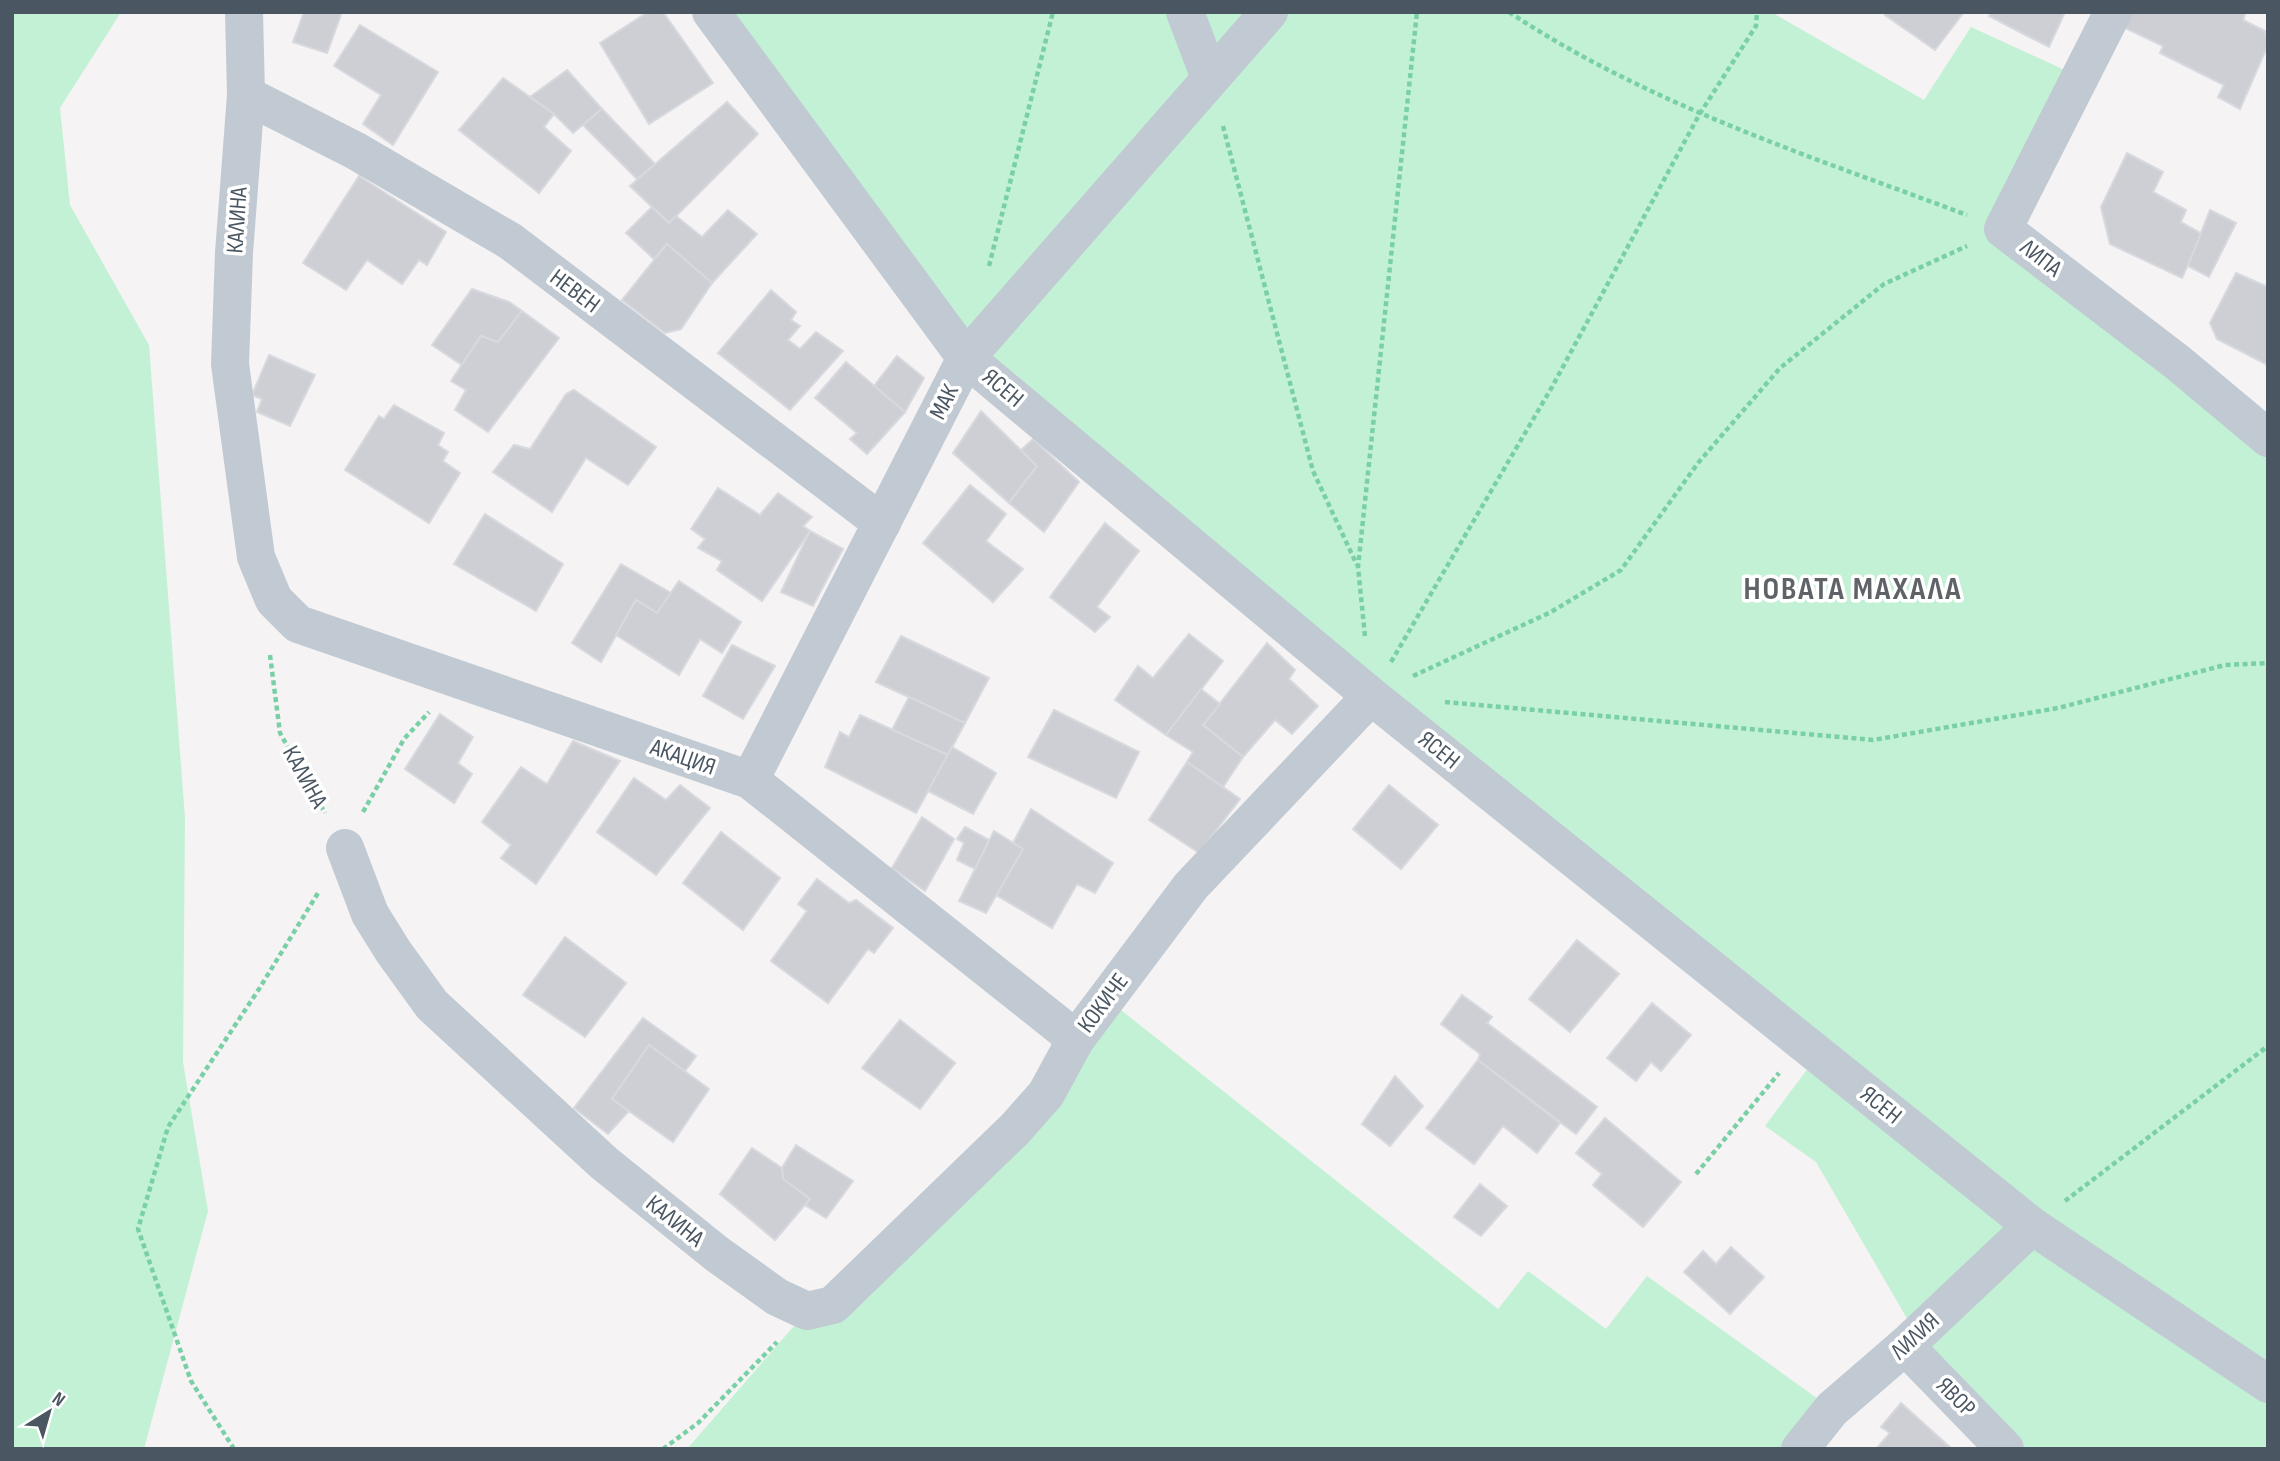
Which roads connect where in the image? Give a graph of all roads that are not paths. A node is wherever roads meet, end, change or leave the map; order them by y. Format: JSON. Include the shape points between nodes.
{"nodes":[{"id":1,"x":244,"y":12,"type":"edge"},
{"id":2,"x":711,"y":12,"type":"edge"},
{"id":3,"x":1185,"y":12,"type":"edge"},
{"id":4,"x":1269,"y":12,"type":"edge"},
{"id":5,"x":2113,"y":12,"type":"edge"},
{"id":6,"x":1210,"y":78,"type":"junction"},
{"id":7,"x":246,"y":95,"type":"junction"},
{"id":8,"x":967,"y":358,"type":"junction"},
{"id":9,"x":2268,"y":438,"type":"edge"},
{"id":10,"x":882,"y":523,"type":"junction"},
{"id":11,"x":257,"y":557,"type":"joint"},
{"id":12,"x":1371,"y":696,"type":"junction"},
{"id":13,"x":750,"y":780,"type":"junction"},
{"id":14,"x":345,"y":848,"type":"road end"},
{"id":15,"x":1076,"y":1039,"type":"junction"},
{"id":16,"x":2032,"y":1226,"type":"junction"},
{"id":17,"x":820,"y":1308,"type":"joint"},
{"id":18,"x":1905,"y":1346,"type":"junction"},
{"id":19,"x":2268,"y":1384,"type":"edge"},
{"id":20,"x":1800,"y":1449,"type":"edge"},
{"id":21,"x":2005,"y":1449,"type":"edge"}],
"edges":[{"from":1,"to":7,"type":"street","name":"КАЛИНА"},
{"from":2,"to":8,"type":"street","name":"ЯСЕН"},
{"from":3,"to":6,"type":"street"},
{"from":4,"to":6,"type":"street","name":"МАК"},
{"from":5,"to":9,"type":"street","name":"ЛИПА","via":[[2004,229]]},
{"from":6,"to":8,"type":"street","name":"МАК"},
{"from":7,"to":10,"type":"street","name":"НЕВЕН","via":[[356,151],[510,241]]},
{"from":7,"to":11,"type":"street","name":"КАЛИНА","via":[[230,364]]},
{"from":8,"to":10,"type":"street","name":"МАК"},
{"from":8,"to":12,"type":"street","name":"ЯСЕН"},
{"from":10,"to":13,"type":"street","name":"МАК"},
{"from":11,"to":13,"type":"street","name":"АКАЦИЯ","via":[[274,600],[298,624]]},
{"from":12,"to":15,"type":"street","name":"КОКИЧЕ","via":[[1191,886]]},
{"from":12,"to":16,"type":"street","name":"ЯСЕН"},
{"from":13,"to":15,"type":"street","name":"АКАЦИЯ"},
{"from":14,"to":17,"type":"street","name":"КАЛИНА","via":[[370,914],[432,1005],[604,1163],[717,1255],[777,1297]]},
{"from":15,"to":17,"type":"street","name":"КОКИЧЕ","via":[[1046,1094],[1023,1121]]},
{"from":16,"to":18,"type":"street","name":"ЛИЛИЯ"},
{"from":16,"to":19,"type":"street","name":"ЯСЕН"},
{"from":18,"to":20,"type":"street","name":"ЛИЛИЯ","via":[[1832,1409]]},
{"from":18,"to":21,"type":"street","name":"ЯВОР"}]}
